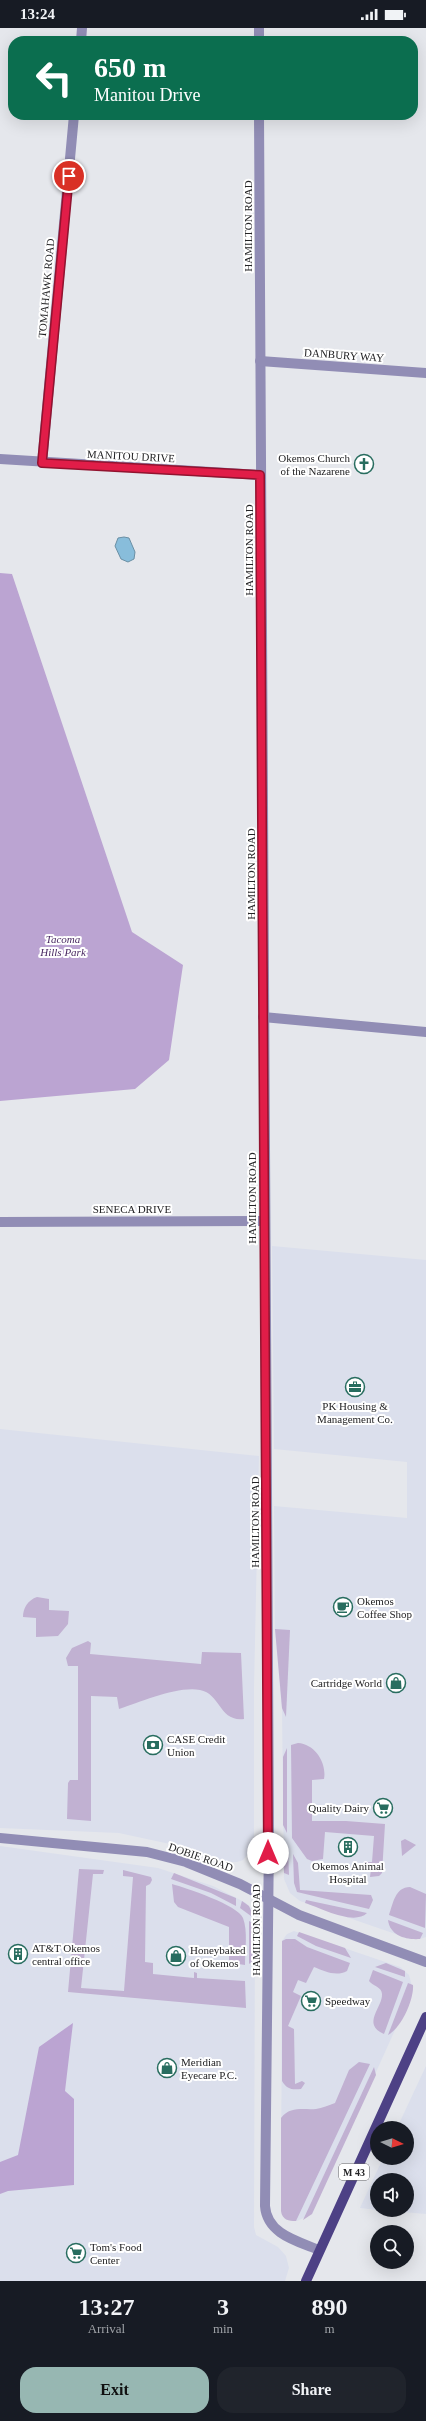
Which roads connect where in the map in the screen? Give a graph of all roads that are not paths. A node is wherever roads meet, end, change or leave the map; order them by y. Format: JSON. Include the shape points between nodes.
{"nodes":[{"id":1,"x":74,"y":120,"type":"edge"},
{"id":2,"x":260,"y":120,"type":"edge"},
{"id":3,"x":260,"y":361,"type":"junction"},
{"id":4,"x":426,"y":373,"type":"edge"},
{"id":5,"x":0,"y":459,"type":"edge"},
{"id":6,"x":42,"y":463,"type":"junction"},
{"id":7,"x":260,"y":475,"type":"junction"},
{"id":8,"x":263,"y":1018,"type":"junction"},
{"id":9,"x":426,"y":1032,"type":"edge"},
{"id":10,"x":264,"y":1221,"type":"junction"},
{"id":11,"x":0,"y":1222,"type":"edge"},
{"id":12,"x":0,"y":1838,"type":"edge"},
{"id":13,"x":268,"y":1899,"type":"junction"},
{"id":14,"x":426,"y":1962,"type":"edge"},
{"id":15,"x":426,"y":2017,"type":"edge"},
{"id":16,"x":319,"y":2250,"type":"junction"},
{"id":17,"x":306,"y":2281,"type":"edge"}],
"edges":[{"from":1,"to":6,"type":"street","name":"TOMAHAWK ROAD"},
{"from":2,"to":3,"type":"street","name":"HAMILTON ROAD"},
{"from":3,"to":4,"type":"street","name":"DANBURY WAY"},
{"from":3,"to":7,"type":"street","name":"HAMILTON ROAD"},
{"from":5,"to":6,"type":"street","name":"MANITOU DRIVE"},
{"from":6,"to":7,"type":"street","name":"MANITOU DRIVE"},
{"from":7,"to":8,"type":"street","name":"HAMILTON ROAD"},
{"from":8,"to":9,"type":"street"},
{"from":8,"to":10,"type":"street","name":"HAMILTON ROAD"},
{"from":10,"to":11,"type":"street","name":"SENECA DRIVE"},
{"from":10,"to":13,"type":"street","name":"HAMILTON ROAD"},
{"from":12,"to":13,"type":"street","name":"DOBIE ROAD","via":[[147,1852],[186,1862],[240,1884]]},
{"from":13,"to":14,"type":"street","name":"DOBIE ROAD","via":[[299,1915]]},
{"from":13,"to":16,"type":"street","name":"HAMILTON ROAD","via":[[266,2211],[269,2221],[276,2230]]},
{"from":15,"to":16,"type":"main road","number":"M 43"},
{"from":16,"to":17,"type":"main road","number":"M 43"}]}
